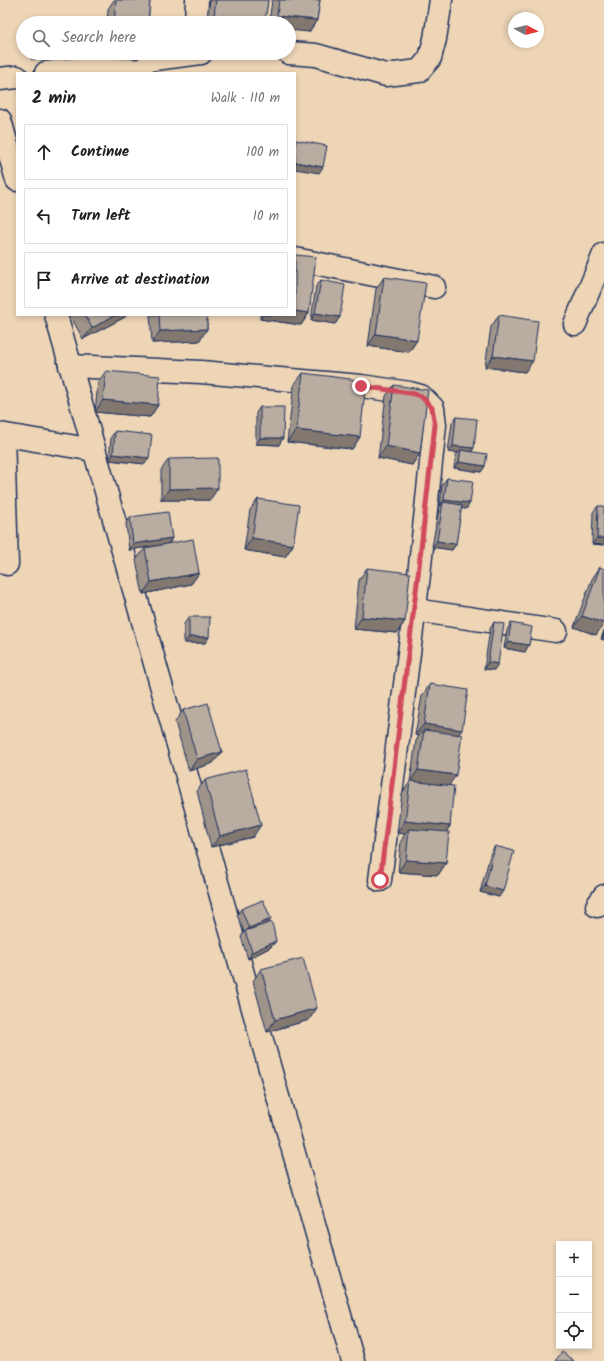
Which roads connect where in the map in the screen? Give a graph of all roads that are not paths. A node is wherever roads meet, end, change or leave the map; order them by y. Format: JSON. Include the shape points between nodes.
{"nodes":[{"id":1,"x":197,"y":0,"type":"edge"},
{"id":2,"x":441,"y":0,"type":"edge"},
{"id":3,"x":196,"y":16,"type":"edge"},
{"id":4,"x":296,"y":54,"type":"edge"},
{"id":5,"x":176,"y":60,"type":"edge"},
{"id":6,"x":56,"y":72,"type":"edge"},
{"id":7,"x":16,"y":77,"type":"edge"},
{"id":8,"x":0,"y":79,"type":"edge"},
{"id":9,"x":0,"y":120,"type":"edge"},
{"id":10,"x":16,"y":176,"type":"edge"},
{"id":11,"x":604,"y":254,"type":"edge"},
{"id":12,"x":296,"y":259,"type":"edge"},
{"id":13,"x":434,"y":288,"type":"dead end"},
{"id":14,"x":56,"y":316,"type":"edge"},
{"id":15,"x":575,"y":324,"type":"dead end"},
{"id":16,"x":70,"y":366,"type":"junction"},
{"id":17,"x":2,"y":434,"type":"edge"},
{"id":18,"x":94,"y":450,"type":"junction"},
{"id":19,"x":6,"y":564,"type":"dead end"},
{"id":20,"x":414,"y":610,"type":"junction"},
{"id":21,"x":556,"y":631,"type":"dead end"},
{"id":22,"x":380,"y":880,"type":"dead end"},
{"id":23,"x":353,"y":1361,"type":"edge"}],
"edges":[{"from":1,"to":3,"type":"street"},
{"from":2,"to":4,"type":"street","via":[[430,58],[419,71],[386,75],[316,55]]},
{"from":5,"to":6,"type":"street"},
{"from":7,"to":8,"type":"street"},
{"from":9,"to":10,"type":"street"},
{"from":11,"to":15,"type":"street"},
{"from":12,"to":13,"type":"street"},
{"from":14,"to":16,"type":"street"},
{"from":16,"to":18,"type":"street"},
{"from":16,"to":20,"type":"street","via":[[201,372],[361,386],[421,396],[432,408],[435,425]]},
{"from":17,"to":18,"type":"street"},
{"from":17,"to":19,"type":"street"},
{"from":18,"to":23,"type":"street"},
{"from":20,"to":21,"type":"street"},
{"from":20,"to":22,"type":"street"}]}
